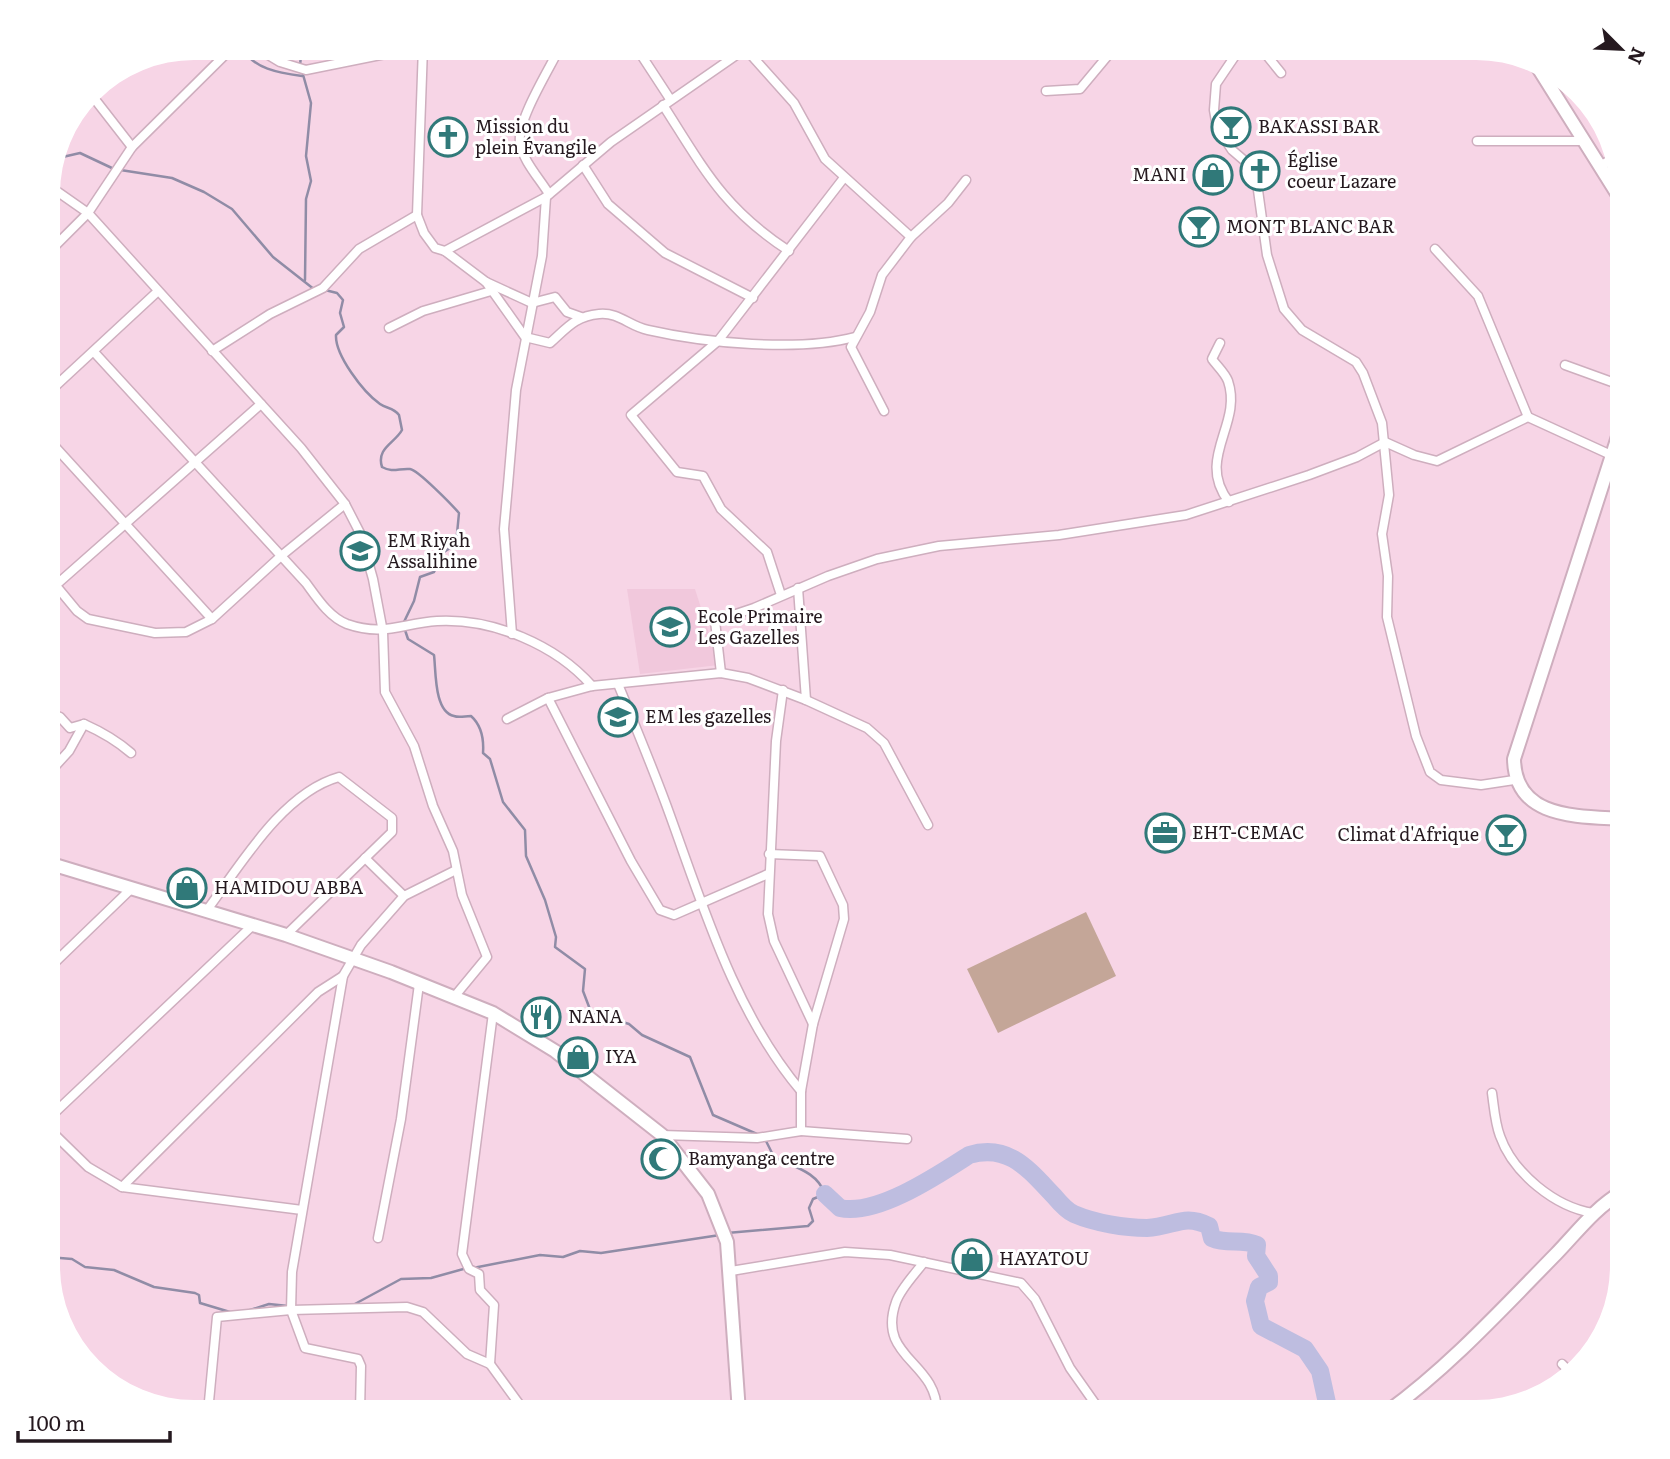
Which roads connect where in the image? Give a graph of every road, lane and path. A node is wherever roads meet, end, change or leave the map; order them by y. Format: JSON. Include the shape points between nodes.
{"nodes":[{"id":1,"x":220,"y":60,"type":"edge"},
{"id":2,"x":282,"y":60,"type":"edge"},
{"id":3,"x":354,"y":60,"type":"edge"},
{"id":4,"x":421,"y":60,"type":"edge"},
{"id":5,"x":554,"y":60,"type":"edge"},
{"id":6,"x":643,"y":60,"type":"edge"},
{"id":7,"x":728,"y":60,"type":"edge"},
{"id":8,"x":756,"y":60,"type":"edge"},
{"id":9,"x":1104,"y":60,"type":"edge"},
{"id":10,"x":1232,"y":60,"type":"edge"},
{"id":11,"x":1270,"y":60,"type":"edge"},
{"id":12,"x":1280,"y":73,"type":"dead end"},
{"id":13,"x":1543,"y":77,"type":"edge"},
{"id":14,"x":1046,"y":91,"type":"dead end"},
{"id":15,"x":97,"y":101,"type":"edge"},
{"id":16,"x":667,"y":102,"type":"junction"},
{"id":17,"x":1477,"y":141,"type":"dead end"},
{"id":18,"x":1582,"y":141,"type":"junction"},
{"id":19,"x":132,"y":147,"type":"junction"},
{"id":20,"x":1607,"y":162,"type":"edge"},
{"id":21,"x":583,"y":165,"type":"junction"},
{"id":22,"x":1600,"y":166,"type":"junction"},
{"id":23,"x":843,"y":178,"type":"junction"},
{"id":24,"x":966,"y":180,"type":"dead end"},
{"id":25,"x":1610,"y":181,"type":"edge"},
{"id":26,"x":60,"y":193,"type":"edge"},
{"id":27,"x":548,"y":195,"type":"junction"},
{"id":28,"x":88,"y":213,"type":"junction"},
{"id":29,"x":417,"y":215,"type":"junction"},
{"id":30,"x":911,"y":237,"type":"junction"},
{"id":31,"x":60,"y":241,"type":"edge"},
{"id":32,"x":1435,"y":249,"type":"dead end"},
{"id":33,"x":445,"y":251,"type":"junction"},
{"id":34,"x":789,"y":251,"type":"junction"},
{"id":35,"x":486,"y":282,"type":"junction"},
{"id":36,"x":491,"y":291,"type":"junction"},
{"id":37,"x":157,"y":292,"type":"junction"},
{"id":38,"x":753,"y":298,"type":"junction"},
{"id":39,"x":532,"y":303,"type":"junction"},
{"id":40,"x":581,"y":317,"type":"junction"},
{"id":41,"x":389,"y":328,"type":"dead end"},
{"id":42,"x":526,"y":337,"type":"junction"},
{"id":43,"x":855,"y":337,"type":"junction"},
{"id":44,"x":718,"y":341,"type":"junction"},
{"id":45,"x":1220,"y":343,"type":"dead end"},
{"id":46,"x":212,"y":351,"type":"junction"},
{"id":47,"x":94,"y":352,"type":"junction"},
{"id":48,"x":1565,"y":365,"type":"dead end"},
{"id":49,"x":1610,"y":381,"type":"edge"},
{"id":50,"x":60,"y":382,"type":"edge"},
{"id":51,"x":261,"y":404,"type":"junction"},
{"id":52,"x":884,"y":411,"type":"dead end"},
{"id":53,"x":1528,"y":417,"type":"junction"},
{"id":54,"x":1385,"y":442,"type":"junction"},
{"id":55,"x":60,"y":452,"type":"edge"},
{"id":56,"x":1610,"y":454,"type":"edge"},
{"id":57,"x":1610,"y":457,"type":"edge"},
{"id":58,"x":194,"y":465,"type":"junction"},
{"id":59,"x":1229,"y":502,"type":"junction"},
{"id":60,"x":345,"y":504,"type":"junction"},
{"id":61,"x":125,"y":523,"type":"junction"},
{"id":62,"x":281,"y":556,"type":"junction"},
{"id":63,"x":60,"y":581,"type":"edge"},
{"id":64,"x":798,"y":588,"type":"junction"},
{"id":65,"x":60,"y":590,"type":"edge"},
{"id":66,"x":781,"y":595,"type":"junction"},
{"id":67,"x":212,"y":618,"type":"junction"},
{"id":68,"x":383,"y":632,"type":"junction"},
{"id":69,"x":512,"y":634,"type":"junction"},
{"id":70,"x":721,"y":673,"type":"junction"},
{"id":71,"x":618,"y":684,"type":"junction"},
{"id":72,"x":592,"y":686,"type":"junction"},
{"id":73,"x":783,"y":690,"type":"junction"},
{"id":74,"x":548,"y":698,"type":"junction"},
{"id":75,"x":806,"y":700,"type":"junction"},
{"id":76,"x":60,"y":717,"type":"edge"},
{"id":77,"x":507,"y":719,"type":"dead end"},
{"id":78,"x":84,"y":724,"type":"junction"},
{"id":79,"x":131,"y":753,"type":"dead end"},
{"id":80,"x":60,"y":761,"type":"edge"},
{"id":81,"x":1514,"y":780,"type":"junction"},
{"id":82,"x":1610,"y":818,"type":"edge"},
{"id":83,"x":928,"y":825,"type":"dead end"},
{"id":84,"x":769,"y":854,"type":"junction"},
{"id":85,"x":365,"y":858,"type":"junction"},
{"id":86,"x":60,"y":867,"type":"edge"},
{"id":87,"x":456,"y":870,"type":"junction"},
{"id":88,"x":768,"y":874,"type":"junction"},
{"id":89,"x":132,"y":888,"type":"junction"},
{"id":90,"x":404,"y":896,"type":"junction"},
{"id":91,"x":702,"y":903,"type":"junction"},
{"id":92,"x":207,"y":910,"type":"junction"},
{"id":93,"x":253,"y":925,"type":"junction"},
{"id":94,"x":286,"y":935,"type":"junction"},
{"id":95,"x":60,"y":957,"type":"edge"},
{"id":96,"x":353,"y":958,"type":"junction"},
{"id":97,"x":343,"y":976,"type":"junction"},
{"id":98,"x":419,"y":984,"type":"junction"},
{"id":99,"x":454,"y":997,"type":"junction"},
{"id":100,"x":493,"y":1013,"type":"junction"},
{"id":101,"x":813,"y":1024,"type":"junction"},
{"id":102,"x":801,"y":1091,"type":"junction"},
{"id":103,"x":1492,"y":1093,"type":"dead end"},
{"id":104,"x":60,"y":1108,"type":"edge"},
{"id":105,"x":801,"y":1131,"type":"junction"},
{"id":106,"x":662,"y":1135,"type":"junction"},
{"id":107,"x":907,"y":1139,"type":"dead end"},
{"id":108,"x":60,"y":1140,"type":"edge"},
{"id":109,"x":122,"y":1187,"type":"junction"},
{"id":110,"x":1610,"y":1201,"type":"edge"},
{"id":111,"x":302,"y":1210,"type":"junction"},
{"id":112,"x":1593,"y":1213,"type":"junction"},
{"id":113,"x":378,"y":1238,"type":"dead end"},
{"id":114,"x":924,"y":1262,"type":"junction"},
{"id":115,"x":731,"y":1271,"type":"junction"},
{"id":116,"x":291,"y":1306,"type":"junction"},
{"id":117,"x":490,"y":1364,"type":"junction"},
{"id":118,"x":1562,"y":1364,"type":"dead end"},
{"id":119,"x":1564,"y":1366,"type":"edge"},
{"id":120,"x":209,"y":1400,"type":"edge"},
{"id":121,"x":360,"y":1400,"type":"edge"},
{"id":122,"x":519,"y":1400,"type":"edge"},
{"id":123,"x":737,"y":1400,"type":"edge"},
{"id":124,"x":937,"y":1400,"type":"edge"},
{"id":125,"x":1093,"y":1400,"type":"edge"},
{"id":126,"x":1404,"y":1400,"type":"edge"}],
"edges":[{"from":1,"to":19,"type":"street"},
{"from":2,"to":3,"type":"street","via":[[302,70]]},
{"from":4,"to":29,"type":"street"},
{"from":5,"to":27,"type":"street","via":[[519,140]]},
{"from":6,"to":16,"type":"street"},
{"from":7,"to":16,"type":"street"},
{"from":8,"to":23,"type":"street","via":[[794,103],[825,159]]},
{"from":9,"to":14,"type":"street","via":[[1080,89]]},
{"from":10,"to":54,"type":"street","via":[[1216,84],[1217,127],[1257,183],[1267,256],[1283,309],[1302,330],[1356,362],[1382,423]]},
{"from":11,"to":12,"type":"street"},
{"from":13,"to":18,"type":"street"},
{"from":15,"to":19,"type":"street"},
{"from":16,"to":21,"type":"street"},
{"from":16,"to":34,"type":"street","via":[[709,180],[758,231]]},
{"from":17,"to":18,"type":"street"},
{"from":18,"to":22,"type":"street"},
{"from":19,"to":28,"type":"street"},
{"from":20,"to":22,"type":"street"},
{"from":21,"to":27,"type":"street"},
{"from":21,"to":38,"type":"street","via":[[608,204],[665,253]]},
{"from":22,"to":25,"type":"street"},
{"from":23,"to":30,"type":"street"},
{"from":23,"to":34,"type":"street"},
{"from":24,"to":30,"type":"street"},
{"from":26,"to":28,"type":"street"},
{"from":27,"to":33,"type":"street"},
{"from":27,"to":39,"type":"street"},
{"from":28,"to":31,"type":"street"},
{"from":28,"to":37,"type":"street"},
{"from":29,"to":33,"type":"street","via":[[435,248]]},
{"from":29,"to":46,"type":"street","via":[[359,249],[320,290],[270,314]]},
{"from":30,"to":43,"type":"street","via":[[881,275],[870,312]]},
{"from":32,"to":53,"type":"street","via":[[1478,296]]},
{"from":33,"to":35,"type":"street"},
{"from":34,"to":38,"type":"street"},
{"from":35,"to":36,"type":"street"},
{"from":35,"to":39,"type":"street"},
{"from":36,"to":41,"type":"street","via":[[423,311]]},
{"from":36,"to":42,"type":"street"},
{"from":37,"to":46,"type":"street"},
{"from":37,"to":47,"type":"street"},
{"from":38,"to":44,"type":"street"},
{"from":39,"to":40,"type":"street","via":[[555,297],[567,312]]},
{"from":39,"to":42,"type":"street"},
{"from":40,"to":42,"type":"street","via":[[563,327],[550,343]]},
{"from":40,"to":44,"type":"street","via":[[614,313],[645,330]]},
{"from":42,"to":69,"type":"street","via":[[516,390],[504,529]]},
{"from":43,"to":44,"type":"street","via":[[831,344]]},
{"from":43,"to":52,"type":"street","via":[[850,347]]},
{"from":44,"to":66,"type":"street","via":[[631,415],[677,472],[704,476],[721,509],[766,552]]},
{"from":45,"to":59,"type":"street","via":[[1212,359],[1227,378],[1231,394],[1229,422],[1217,448],[1218,474]]},
{"from":46,"to":51,"type":"street"},
{"from":47,"to":50,"type":"street"},
{"from":47,"to":58,"type":"street"},
{"from":48,"to":49,"type":"street"},
{"from":51,"to":58,"type":"street"},
{"from":51,"to":60,"type":"street"},
{"from":53,"to":54,"type":"street","via":[[1437,461]]},
{"from":53,"to":56,"type":"street"},
{"from":54,"to":59,"type":"street","via":[[1357,457]]},
{"from":54,"to":81,"type":"street","via":[[1389,495],[1382,534],[1387,617],[1416,736],[1430,772],[1441,780],[1481,785]]},
{"from":55,"to":61,"type":"street"},
{"from":57,"to":81,"type":"street","via":[[1514,759]]},
{"from":58,"to":61,"type":"street"},
{"from":58,"to":62,"type":"street"},
{"from":59,"to":64,"type":"street","via":[[1121,527],[939,546],[877,559]]},
{"from":60,"to":62,"type":"street"},
{"from":60,"to":68,"type":"street","via":[[360,533]]},
{"from":61,"to":63,"type":"street"},
{"from":61,"to":67,"type":"street"},
{"from":62,"to":67,"type":"street"},
{"from":62,"to":68,"type":"street","via":[[328,612],[346,624]]},
{"from":64,"to":66,"type":"street"},
{"from":64,"to":75,"type":"street"},
{"from":65,"to":67,"type":"street","via":[[88,619],[115,627],[186,632]]},
{"from":66,"to":70,"type":"street","via":[[715,621]]},
{"from":68,"to":69,"type":"street","via":[[438,621],[490,625]]},
{"from":68,"to":87,"type":"street","via":[[385,692],[414,746]]},
{"from":69,"to":72,"type":"street","via":[[574,666]]},
{"from":70,"to":71,"type":"street"},
{"from":70,"to":73,"type":"street"},
{"from":71,"to":72,"type":"street"},
{"from":71,"to":91,"type":"street"},
{"from":72,"to":74,"type":"street"},
{"from":73,"to":75,"type":"street"},
{"from":73,"to":84,"type":"street"},
{"from":74,"to":77,"type":"street"},
{"from":74,"to":91,"type":"street","via":[[660,910],[674,915]]},
{"from":75,"to":83,"type":"street","via":[[866,729],[884,743]]},
{"from":76,"to":78,"type":"street","via":[[69,728]]},
{"from":78,"to":79,"type":"street","via":[[115,739]]},
{"from":78,"to":80,"type":"street"},
{"from":81,"to":82,"type":"street","via":[[1533,803],[1550,810]]},
{"from":84,"to":88,"type":"street"},
{"from":84,"to":101,"type":"street","via":[[821,856],[843,905],[842,932]]},
{"from":85,"to":90,"type":"street"},
{"from":85,"to":92,"type":"street","via":[[392,832],[392,818],[345,780],[332,779],[283,812]]},
{"from":85,"to":94,"type":"street"},
{"from":86,"to":89,"type":"street"},
{"from":87,"to":90,"type":"street"},
{"from":87,"to":99,"type":"street","via":[[487,957]]},
{"from":88,"to":91,"type":"street"},
{"from":88,"to":101,"type":"street","via":[[768,914],[774,941]]},
{"from":89,"to":92,"type":"street"},
{"from":89,"to":95,"type":"street"},
{"from":90,"to":96,"type":"street"},
{"from":91,"to":102,"type":"street","via":[[750,1015],[780,1066]]},
{"from":92,"to":93,"type":"street"},
{"from":93,"to":94,"type":"street"},
{"from":93,"to":104,"type":"street"},
{"from":94,"to":96,"type":"street"},
{"from":96,"to":97,"type":"street"},
{"from":96,"to":98,"type":"street"},
{"from":97,"to":109,"type":"street","via":[[317,992]]},
{"from":97,"to":111,"type":"street"},
{"from":98,"to":99,"type":"street"},
{"from":98,"to":113,"type":"street","via":[[401,1119]]},
{"from":99,"to":100,"type":"street"},
{"from":100,"to":106,"type":"street","via":[[555,1051]]},
{"from":100,"to":117,"type":"street","via":[[462,1254],[469,1269],[479,1274],[480,1290],[494,1306]]},
{"from":101,"to":102,"type":"street"},
{"from":102,"to":105,"type":"street"},
{"from":103,"to":112,"type":"street","via":[[1500,1137],[1525,1176],[1573,1210]]},
{"from":105,"to":106,"type":"street","via":[[757,1138]]},
{"from":105,"to":107,"type":"street"},
{"from":106,"to":115,"type":"street","via":[[708,1194],[727,1242]]},
{"from":108,"to":109,"type":"street","via":[[88,1167]]},
{"from":109,"to":111,"type":"street"},
{"from":110,"to":112,"type":"street"},
{"from":111,"to":116,"type":"street"},
{"from":112,"to":126,"type":"street","via":[[1459,1352]]},
{"from":114,"to":115,"type":"street","via":[[845,1252]]},
{"from":114,"to":124,"type":"street","via":[[897,1301],[892,1325],[895,1343],[928,1376]]},
{"from":114,"to":125,"type":"street","via":[[1021,1283],[1035,1299],[1070,1368]]},
{"from":115,"to":123,"type":"street"},
{"from":116,"to":117,"type":"street","via":[[407,1307],[423,1312],[467,1354]]},
{"from":116,"to":120,"type":"street","via":[[217,1317]]},
{"from":116,"to":121,"type":"street","via":[[305,1348],[358,1359]]},
{"from":117,"to":122,"type":"street"},
{"from":118,"to":119,"type":"street"}]}
